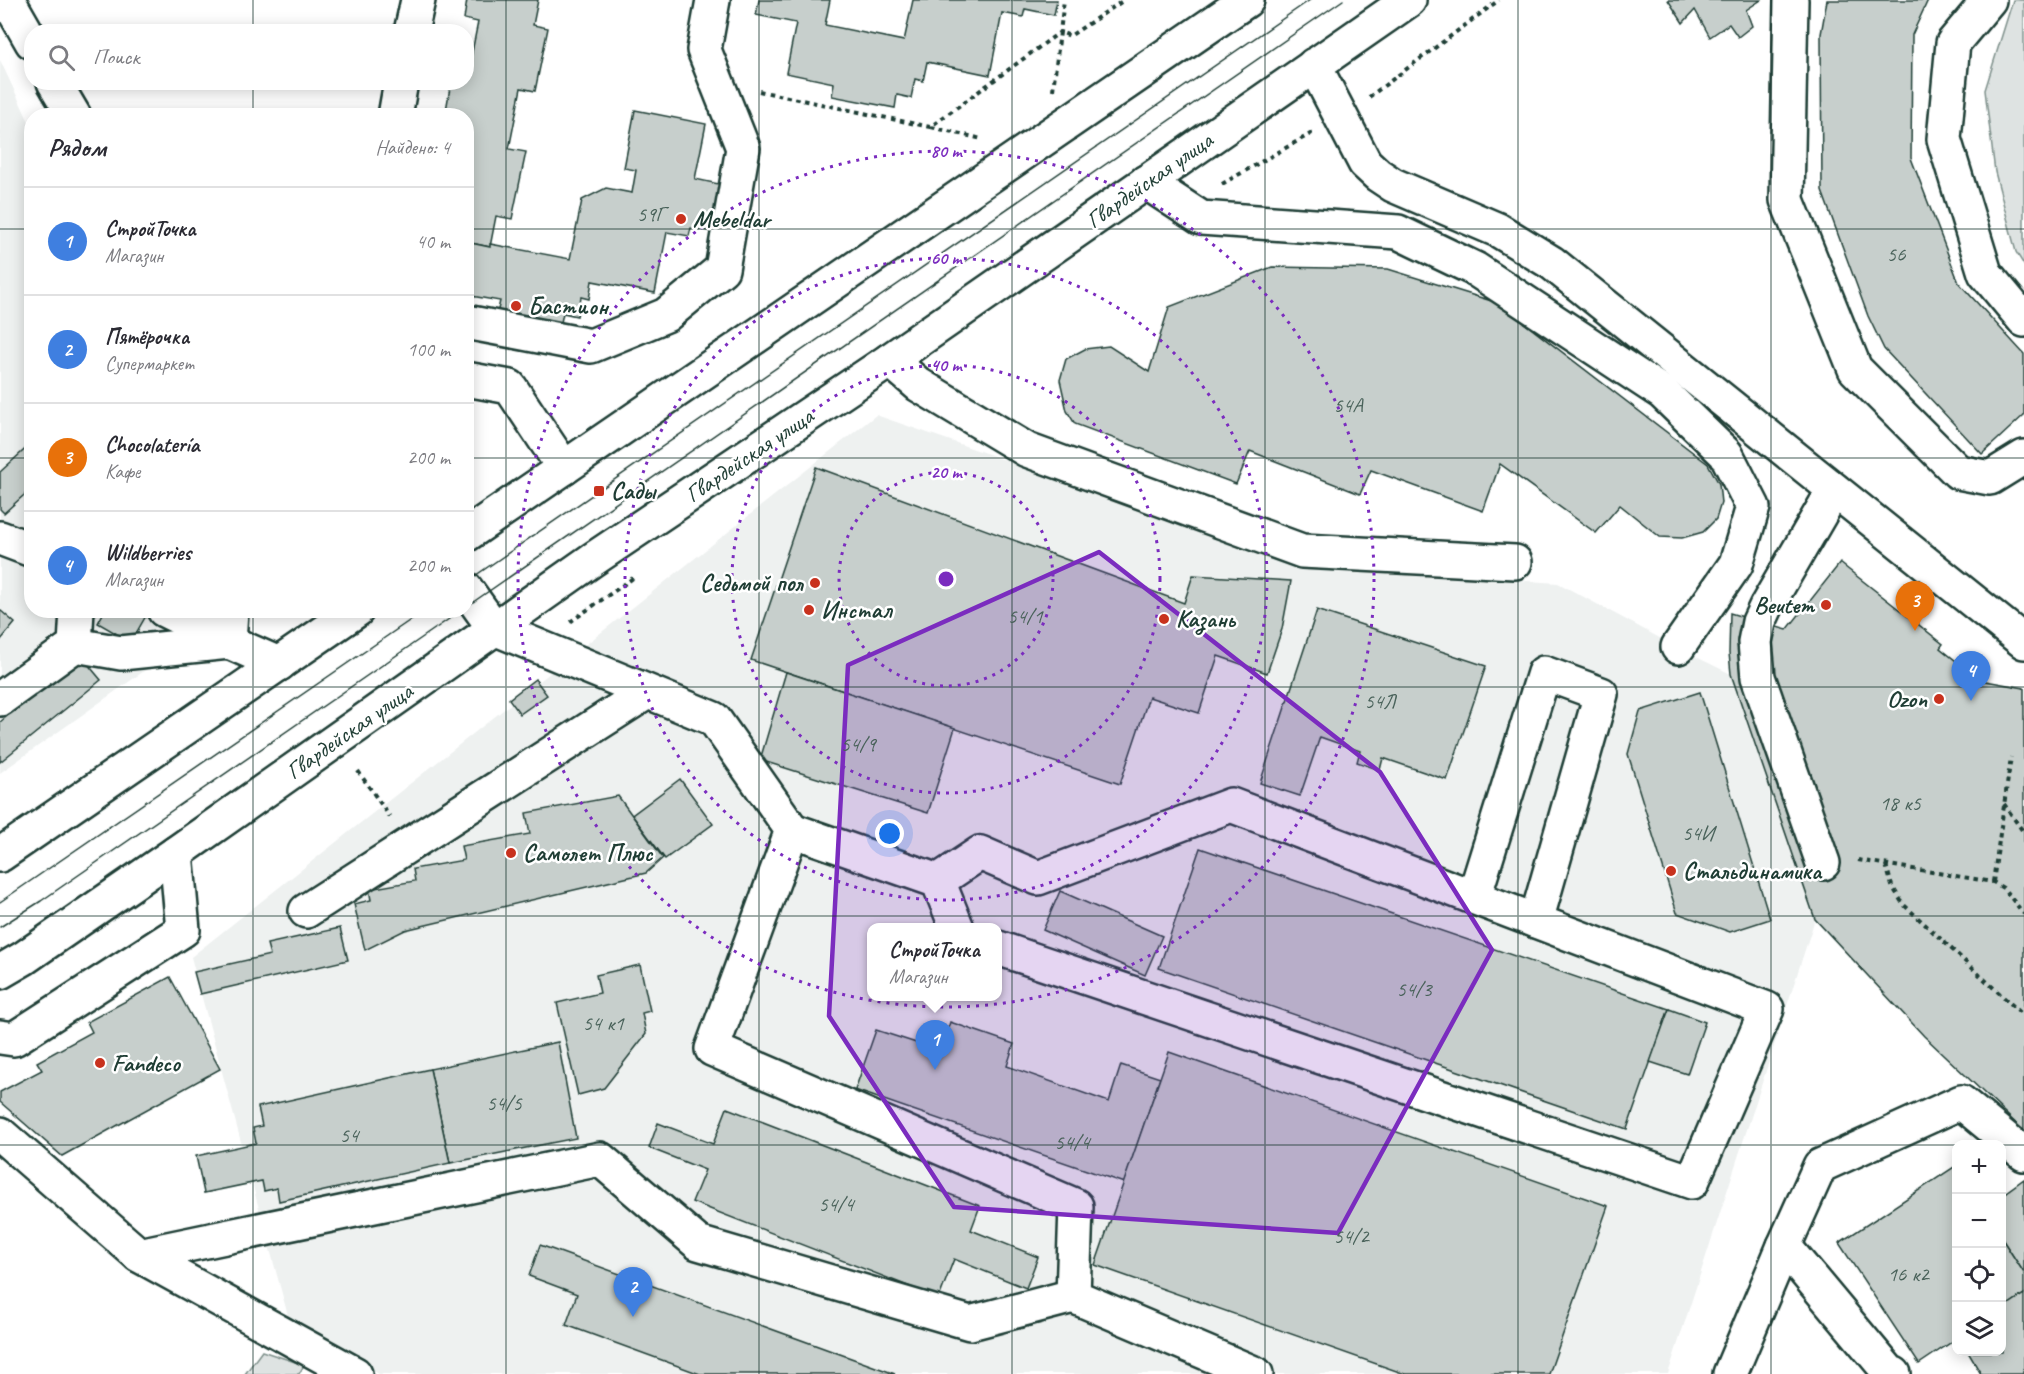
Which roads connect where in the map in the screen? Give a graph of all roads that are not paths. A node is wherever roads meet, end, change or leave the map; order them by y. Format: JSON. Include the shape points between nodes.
{"nodes":[{"id":1,"x":8,"y":0,"type":"edge"},
{"id":2,"x":418,"y":0,"type":"edge"},
{"id":3,"x":713,"y":0,"type":"edge"},
{"id":4,"x":1248,"y":0,"type":"edge"},
{"id":5,"x":1409,"y":0,"type":"edge"},
{"id":6,"x":1791,"y":0,"type":"edge"},
{"id":7,"x":1989,"y":0,"type":"edge"},
{"id":8,"x":413,"y":24,"type":"edge"},
{"id":9,"x":24,"y":28,"type":"edge"},
{"id":10,"x":1314,"y":65,"type":"junction"},
{"id":11,"x":59,"y":90,"type":"edge"},
{"id":12,"x":400,"y":90,"type":"edge"},
{"id":13,"x":69,"y":108,"type":"edge"},
{"id":14,"x":396,"y":108,"type":"edge"},
{"id":15,"x":1146,"y":182,"type":"junction"},
{"id":16,"x":2024,"y":320,"type":"edge"},
{"id":17,"x":474,"y":324,"type":"edge"},
{"id":18,"x":890,"y":360,"type":"junction"},
{"id":19,"x":474,"y":380,"type":"edge"},
{"id":20,"x":2024,"y":457,"type":"edge"},
{"id":21,"x":564,"y":468,"type":"junction"},
{"id":22,"x":1834,"y":490,"type":"junction"},
{"id":23,"x":474,"y":530,"type":"edge"},
{"id":24,"x":0,"y":538,"type":"edge"},
{"id":25,"x":24,"y":547,"type":"edge"},
{"id":26,"x":1515,"y":562,"type":"dead end"},
{"id":27,"x":474,"y":600,"type":"edge"},
{"id":28,"x":77,"y":618,"type":"edge"},
{"id":29,"x":180,"y":618,"type":"edge"},
{"id":30,"x":230,"y":618,"type":"edge"},
{"id":31,"x":345,"y":618,"type":"edge"},
{"id":32,"x":494,"y":628,"type":"junction"},
{"id":33,"x":229,"y":642,"type":"junction"},
{"id":34,"x":2024,"y":642,"type":"edge"},
{"id":35,"x":75,"y":645,"type":"junction"},
{"id":36,"x":1678,"y":647,"type":"dead end"},
{"id":37,"x":279,"y":664,"type":"junction"},
{"id":38,"x":647,"y":692,"type":"junction"},
{"id":39,"x":0,"y":699,"type":"edge"},
{"id":40,"x":792,"y":830,"type":"junction"},
{"id":41,"x":176,"y":853,"type":"junction"},
{"id":42,"x":0,"y":855,"type":"edge"},
{"id":43,"x":1821,"y":858,"type":"road end"},
{"id":44,"x":938,"y":881,"type":"junction"},
{"id":45,"x":1474,"y":897,"type":"junction"},
{"id":46,"x":306,"y":911,"type":"dead end"},
{"id":47,"x":1536,"y":921,"type":"junction"},
{"id":48,"x":955,"y":923,"type":"edge"},
{"id":49,"x":1002,"y":949,"type":"edge"},
{"id":50,"x":0,"y":972,"type":"edge"},
{"id":51,"x":0,"y":1037,"type":"edge"},
{"id":52,"x":0,"y":1134,"type":"edge"},
{"id":53,"x":2024,"y":1154,"type":"edge"},
{"id":54,"x":1784,"y":1246,"type":"junction"},
{"id":55,"x":139,"y":1254,"type":"junction"},
{"id":56,"x":1073,"y":1296,"type":"junction"},
{"id":57,"x":355,"y":1374,"type":"edge"},
{"id":58,"x":1256,"y":1374,"type":"edge"},
{"id":59,"x":1730,"y":1374,"type":"edge"},
{"id":60,"x":1894,"y":1374,"type":"edge"}],
"edges":[{"from":1,"to":9,"type":"main road"},
{"from":2,"to":8,"type":"main road"},
{"from":3,"to":17,"type":"main road","via":[[704,50],[743,148],[722,269],[666,315],[591,346]]},
{"from":4,"to":21,"type":"main road"},
{"from":5,"to":10,"type":"main road","name":"Гвардейская улица"},
{"from":6,"to":20,"type":"main road","via":[[1787,200],[1855,369],[1958,472],[1990,478]]},
{"from":7,"to":16,"type":"main road","via":[[1953,43],[1944,139],[1986,273]]},
{"from":10,"to":15,"type":"main road","name":"Гвардейская улица"},
{"from":10,"to":22,"type":"main road","via":[[1365,163],[1378,175],[1498,230],[1552,263]]},
{"from":11,"to":13,"type":"main road"},
{"from":12,"to":14,"type":"main road"},
{"from":15,"to":18,"type":"main road","name":"Гвардейская улица"},
{"from":15,"to":36,"type":"main road","via":[[1201,218],[1398,232],[1475,269],[1663,393],[1726,454],[1753,507],[1736,564]]},
{"from":18,"to":26,"type":"main road","via":[[919,385],[1027,450],[1302,551]]},
{"from":18,"to":32,"type":"main road","name":"Гвардейская улица"},
{"from":19,"to":21,"type":"main road","via":[[510,387]]},
{"from":21,"to":23,"type":"main road"},
{"from":22,"to":34,"type":"main road"},
{"from":22,"to":43,"type":"main road","via":[[1766,607],[1755,642],[1758,677]]},
{"from":24,"to":25,"type":"main road"},
{"from":27,"to":32,"type":"main road"},
{"from":28,"to":35,"type":"main road"},
{"from":29,"to":33,"type":"main road"},
{"from":30,"to":33,"type":"main road"},
{"from":31,"to":37,"type":"main road"},
{"from":32,"to":38,"type":"main road"},
{"from":32,"to":41,"type":"main road","name":"Гвардейская улица"},
{"from":33,"to":35,"type":"main road","via":[[121,653]]},
{"from":33,"to":37,"type":"main road"},
{"from":35,"to":39,"type":"main road"},
{"from":37,"to":42,"type":"main road"},
{"from":38,"to":40,"type":"main road","via":[[714,719]]},
{"from":38,"to":46,"type":"main road"},
{"from":40,"to":44,"type":"main road"},
{"from":40,"to":56,"type":"main road","via":[[712,1049],[1076,1206]]},
{"from":41,"to":50,"type":"main road","name":"Гвардейская улица"},
{"from":41,"to":51,"type":"main road","via":[[183,930],[14,1038]]},
{"from":44,"to":45,"type":"main road","via":[[980,853],[1038,878],[1231,805]]},
{"from":44,"to":48,"type":"main road"},
{"from":45,"to":47,"type":"main road"},
{"from":45,"to":47,"type":"main road","via":[[1544,673],[1601,694]]},
{"from":47,"to":49,"type":"main road","via":[[1767,1009],[1692,1182]]},
{"from":52,"to":55,"type":"main road"},
{"from":53,"to":54,"type":"main road","via":[[1961,1102],[1821,1166]]},
{"from":54,"to":59,"type":"main road"},
{"from":54,"to":60,"type":"main road"},
{"from":55,"to":56,"type":"main road","via":[[600,1159],[698,1243],[970,1323]]},
{"from":55,"to":57,"type":"main road"},
{"from":56,"to":58,"type":"main road"}]}
